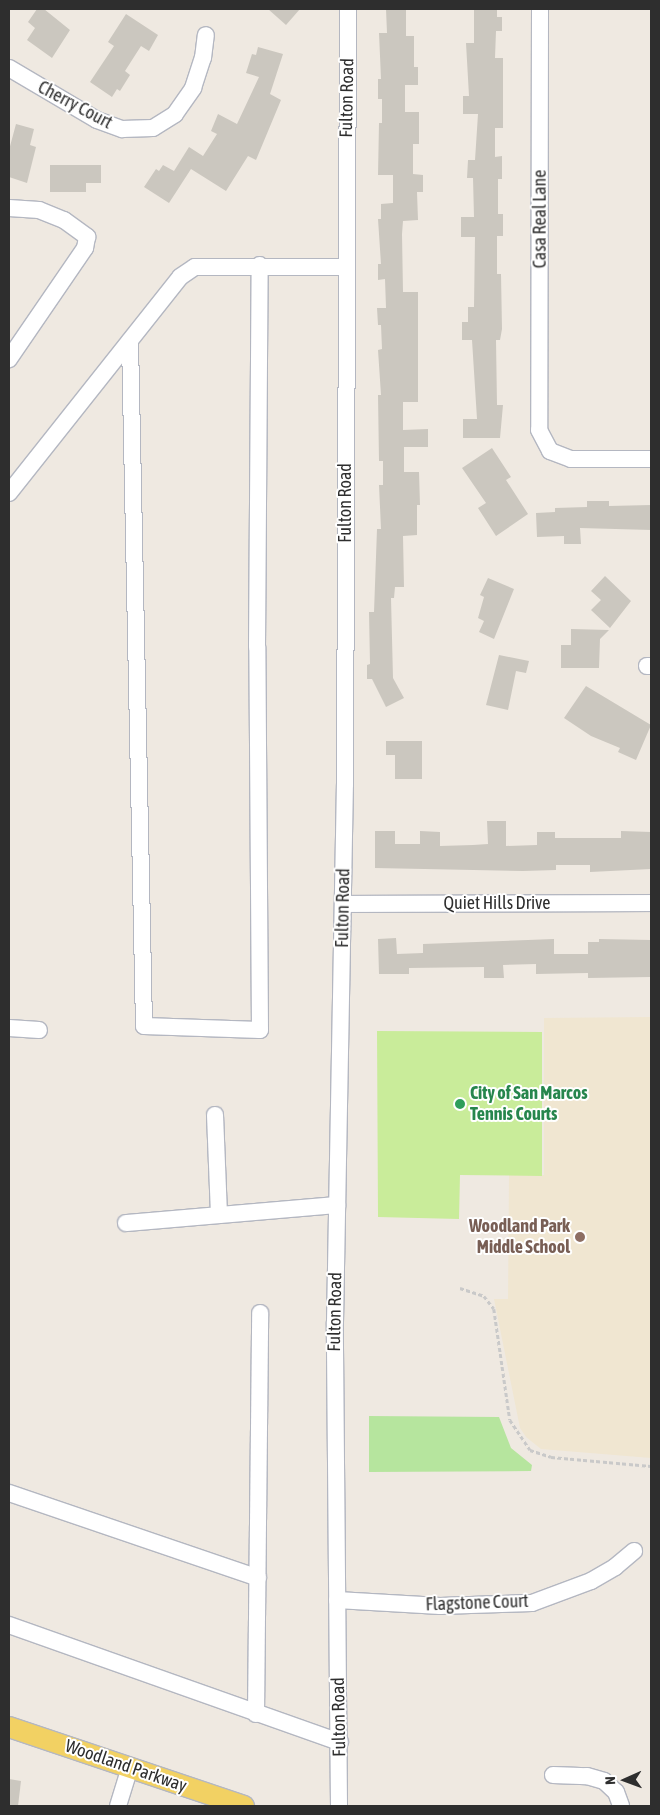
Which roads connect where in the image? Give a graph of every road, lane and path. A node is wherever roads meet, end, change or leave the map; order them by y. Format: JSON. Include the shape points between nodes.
{"nodes":[{"id":1,"x":348,"y":9,"type":"edge"},
{"id":2,"x":540,"y":9,"type":"edge"},
{"id":3,"x":206,"y":35,"type":"dead end"},
{"id":4,"x":9,"y":68,"type":"edge"},
{"id":5,"x":9,"y":208,"type":"edge"},
{"id":6,"x":260,"y":265,"type":"junction"},
{"id":7,"x":345,"y":267,"type":"junction"},
{"id":8,"x":130,"y":341,"type":"junction"},
{"id":9,"x":9,"y":359,"type":"edge"},
{"id":10,"x":651,"y":459,"type":"edge"},
{"id":11,"x":9,"y":493,"type":"edge"},
{"id":12,"x":343,"y":904,"type":"junction"},
{"id":13,"x":651,"y":904,"type":"edge"},
{"id":14,"x":9,"y":1028,"type":"edge"},
{"id":15,"x":40,"y":1030,"type":"dead end"},
{"id":16,"x":215,"y":1115,"type":"dead end"},
{"id":17,"x":337,"y":1205,"type":"junction"},
{"id":18,"x":219,"y":1215,"type":"junction"},
{"id":19,"x":126,"y":1223,"type":"dead end"},
{"id":20,"x":460,"y":1288,"type":"dead end"},
{"id":21,"x":260,"y":1313,"type":"dead end"},
{"id":22,"x":651,"y":1466,"type":"edge"},
{"id":23,"x":9,"y":1492,"type":"edge"},
{"id":24,"x":634,"y":1551,"type":"dead end"},
{"id":25,"x":258,"y":1578,"type":"junction"},
{"id":26,"x":337,"y":1600,"type":"junction"},
{"id":27,"x":9,"y":1625,"type":"edge"},
{"id":28,"x":256,"y":1714,"type":"junction"},
{"id":29,"x":9,"y":1727,"type":"edge"},
{"id":30,"x":340,"y":1742,"type":"junction"},
{"id":31,"x":130,"y":1767,"type":"junction"},
{"id":32,"x":553,"y":1775,"type":"dead end"},
{"id":33,"x":118,"y":1806,"type":"edge"},
{"id":34,"x":244,"y":1806,"type":"edge"},
{"id":35,"x":339,"y":1806,"type":"edge"},
{"id":36,"x":621,"y":1806,"type":"edge"}],
"edges":[{"from":1,"to":7,"type":"street","name":"Fulton Road"},
{"from":2,"to":10,"type":"street","name":"Casa Real Lane","via":[[540,430],[550,451],[571,459]]},
{"from":3,"to":4,"type":"street","name":"Cherry Court","via":[[203,58],[193,88],[175,114],[153,128],[122,129],[97,120]]},
{"from":5,"to":9,"type":"street","via":[[38,210],[64,220],[87,237],[85,248]]},
{"from":6,"to":7,"type":"street"},
{"from":6,"to":8,"type":"street","via":[[195,267],[180,277]]},
{"from":6,"to":8,"type":"street","via":[[257,657],[260,1030],[144,1026]]},
{"from":7,"to":12,"type":"street","name":"Fulton Road"},
{"from":8,"to":11,"type":"street"},
{"from":12,"to":13,"type":"street","name":"Quiet Hills Drive"},
{"from":12,"to":17,"type":"street","name":"Fulton Road"},
{"from":14,"to":15,"type":"street"},
{"from":16,"to":18,"type":"street"},
{"from":17,"to":18,"type":"street"},
{"from":17,"to":26,"type":"street","name":"Fulton Road","via":[[334,1322]]},
{"from":18,"to":19,"type":"street"},
{"from":20,"to":22,"type":"path","via":[[484,1296],[494,1309],[510,1420],[530,1450],[551,1457]]},
{"from":21,"to":25,"type":"street"},
{"from":23,"to":25,"type":"street"},
{"from":24,"to":26,"type":"street","name":"Flagstone Court","via":[[615,1568],[591,1581],[532,1603],[440,1606]]},
{"from":25,"to":28,"type":"street"},
{"from":26,"to":30,"type":"street","name":"Fulton Road"},
{"from":27,"to":28,"type":"street"},
{"from":28,"to":30,"type":"street"},
{"from":29,"to":31,"type":"main road","name":"Woodland Parkway"},
{"from":30,"to":35,"type":"street","name":"Fulton Road"},
{"from":31,"to":33,"type":"street"},
{"from":31,"to":34,"type":"main road","name":"Woodland Parkway"},
{"from":32,"to":36,"type":"street","via":[[588,1776],[604,1781],[616,1792]]}]}
